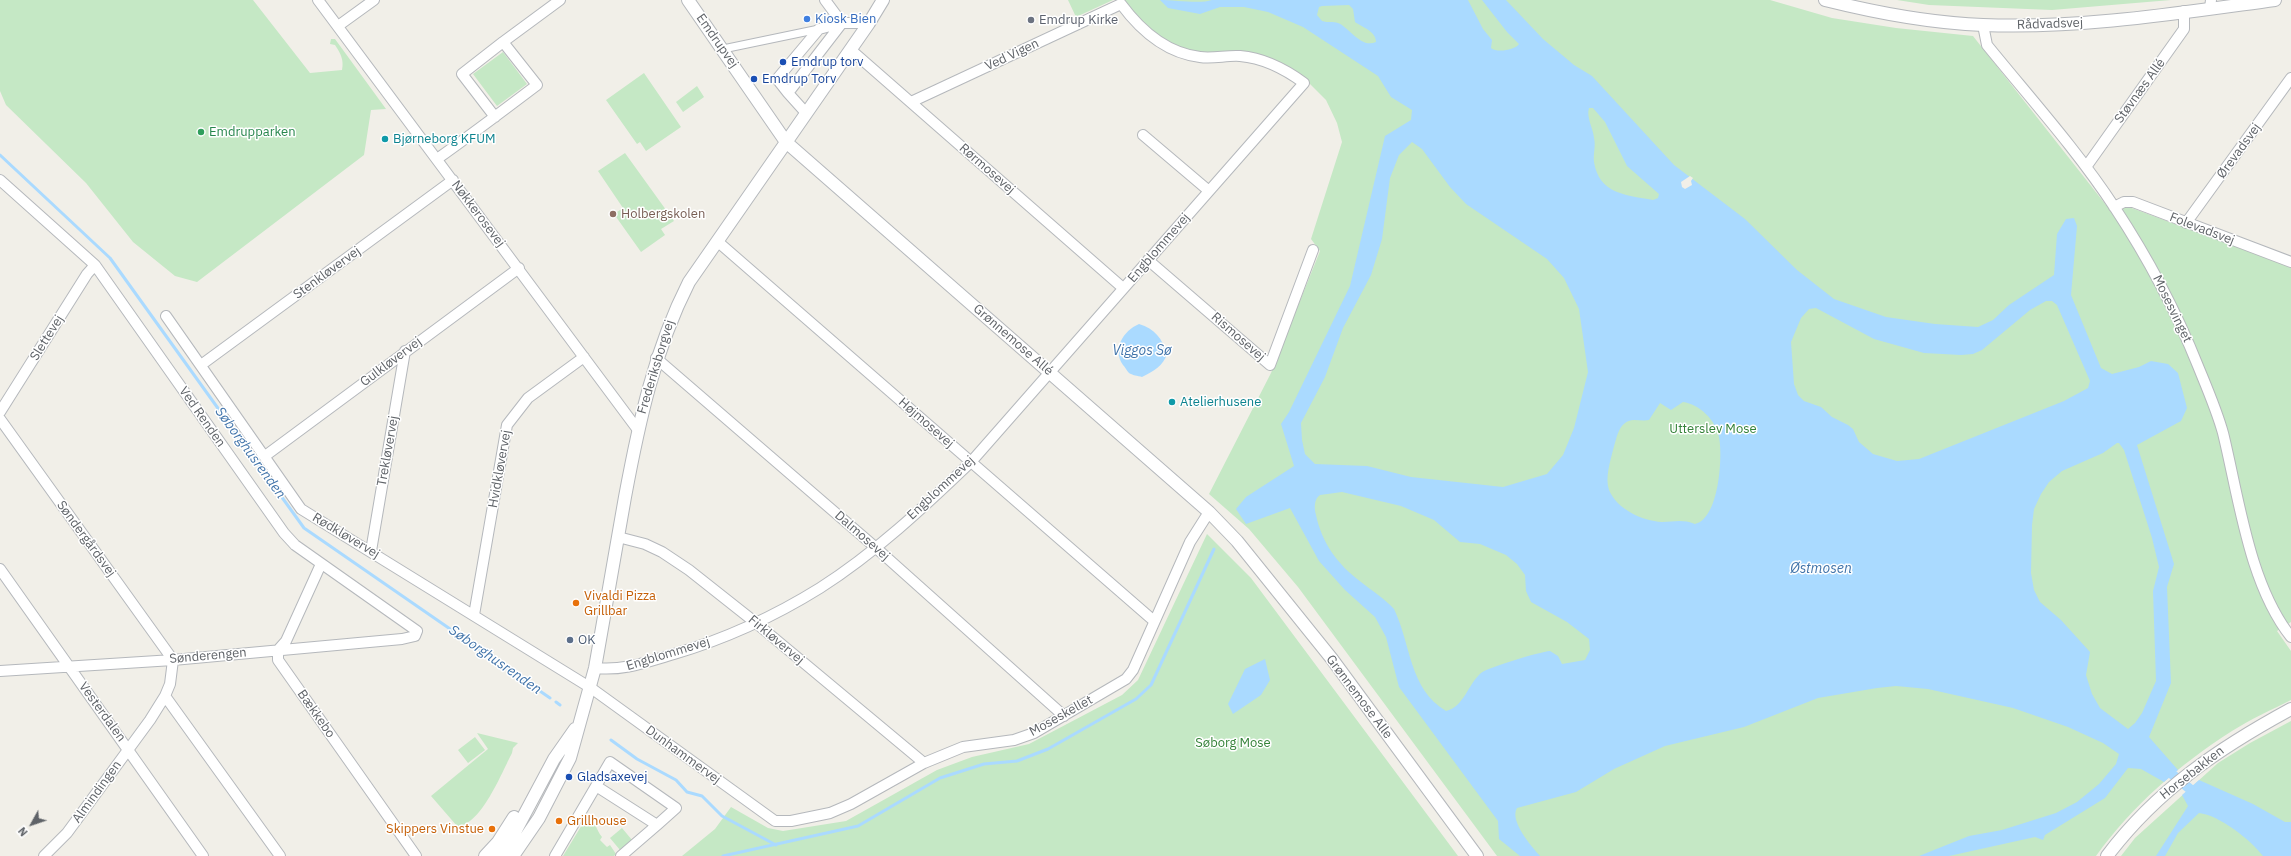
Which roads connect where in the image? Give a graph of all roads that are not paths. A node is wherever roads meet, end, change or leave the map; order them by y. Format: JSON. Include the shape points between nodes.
{"nodes":[{"id":1,"x":318,"y":0,"type":"edge"},
{"id":2,"x":374,"y":0,"type":"edge"},
{"id":3,"x":560,"y":0,"type":"edge"},
{"id":4,"x":688,"y":0,"type":"edge"},
{"id":5,"x":825,"y":0,"type":"edge"},
{"id":6,"x":883,"y":0,"type":"edge"},
{"id":7,"x":1825,"y":0,"type":"edge"},
{"id":8,"x":2275,"y":0,"type":"edge"},
{"id":9,"x":2211,"y":4,"type":"edge"},
{"id":10,"x":2184,"y":11,"type":"junction"},
{"id":11,"x":842,"y":22,"type":"junction"},
{"id":12,"x":869,"y":24,"type":"junction"},
{"id":13,"x":1983,"y":25,"type":"junction"},
{"id":14,"x":338,"y":26,"type":"junction"},
{"id":15,"x":819,"y":29,"type":"junction"},
{"id":16,"x":503,"y":42,"type":"junction"},
{"id":17,"x":723,"y":49,"type":"junction"},
{"id":18,"x":851,"y":50,"type":"junction"},
{"id":19,"x":2291,"y":78,"type":"edge"},
{"id":20,"x":1304,"y":83,"type":"joint"},
{"id":21,"x":788,"y":93,"type":"junction"},
{"id":22,"x":911,"y":102,"type":"junction"},
{"id":23,"x":806,"y":113,"type":"junction"},
{"id":24,"x":495,"y":117,"type":"junction"},
{"id":25,"x":1143,"y":135,"type":"dead end"},
{"id":26,"x":786,"y":142,"type":"junction"},
{"id":27,"x":437,"y":159,"type":"junction"},
{"id":28,"x":2086,"y":167,"type":"junction"},
{"id":29,"x":0,"y":180,"type":"edge"},
{"id":30,"x":453,"y":180,"type":"junction"},
{"id":31,"x":1208,"y":191,"type":"junction"},
{"id":32,"x":2114,"y":207,"type":"junction"},
{"id":33,"x":2186,"y":223,"type":"junction"},
{"id":34,"x":717,"y":241,"type":"junction"},
{"id":35,"x":1312,"y":250,"type":"dead end"},
{"id":36,"x":1148,"y":260,"type":"junction"},
{"id":37,"x":2291,"y":262,"type":"edge"},
{"id":38,"x":95,"y":265,"type":"junction"},
{"id":39,"x":519,"y":268,"type":"junction"},
{"id":40,"x":1123,"y":288,"type":"junction"},
{"id":41,"x":166,"y":316,"type":"dead end"},
{"id":42,"x":405,"y":351,"type":"junction"},
{"id":43,"x":584,"y":356,"type":"junction"},
{"id":44,"x":656,"y":358,"type":"junction"},
{"id":45,"x":201,"y":365,"type":"junction"},
{"id":46,"x":1049,"y":372,"type":"junction"},
{"id":47,"x":0,"y":412,"type":"edge"},
{"id":48,"x":0,"y":419,"type":"edge"},
{"id":49,"x":638,"y":430,"type":"junction"},
{"id":50,"x":265,"y":456,"type":"junction"},
{"id":51,"x":971,"y":462,"type":"junction"},
{"id":52,"x":1209,"y":512,"type":"junction"},
{"id":53,"x":618,"y":537,"type":"junction"},
{"id":54,"x":1237,"y":541,"type":"joint"},
{"id":55,"x":875,"y":547,"type":"junction"},
{"id":56,"x":371,"y":551,"type":"junction"},
{"id":57,"x":321,"y":564,"type":"junction"},
{"id":58,"x":0,"y":569,"type":"edge"},
{"id":59,"x":474,"y":616,"type":"junction"},
{"id":60,"x":1154,"y":621,"type":"junction"},
{"id":61,"x":756,"y":623,"type":"junction"},
{"id":62,"x":2289,"y":632,"type":"edge"},
{"id":63,"x":415,"y":636,"type":"joint"},
{"id":64,"x":278,"y":650,"type":"junction"},
{"id":65,"x":173,"y":660,"type":"junction"},
{"id":66,"x":69,"y":668,"type":"junction"},
{"id":67,"x":595,"y":668,"type":"junction"},
{"id":68,"x":0,"y":671,"type":"edge"},
{"id":69,"x":591,"y":688,"type":"junction"},
{"id":70,"x":165,"y":696,"type":"junction"},
{"id":71,"x":2291,"y":709,"type":"edge"},
{"id":72,"x":1064,"y":716,"type":"junction"},
{"id":73,"x":580,"y":721,"type":"junction"},
{"id":74,"x":129,"y":750,"type":"junction"},
{"id":75,"x":924,"y":763,"type":"junction"},
{"id":76,"x":548,"y":769,"type":"junction"},
{"id":77,"x":596,"y":786,"type":"junction"},
{"id":78,"x":775,"y":821,"type":"joint"},
{"id":79,"x":657,"y":826,"type":"junction"},
{"id":80,"x":197,"y":853,"type":"edge"},
{"id":81,"x":507,"y":855,"type":"edge"},
{"id":82,"x":44,"y":856,"type":"edge"},
{"id":83,"x":280,"y":856,"type":"edge"},
{"id":84,"x":416,"y":856,"type":"edge"},
{"id":85,"x":485,"y":856,"type":"edge"},
{"id":86,"x":555,"y":856,"type":"edge"},
{"id":87,"x":621,"y":856,"type":"edge"},
{"id":88,"x":1477,"y":856,"type":"edge"},
{"id":89,"x":2107,"y":856,"type":"edge"}],
"edges":[{"from":1,"to":14,"type":"street","name":"Nøkkerosevej"},
{"from":2,"to":14,"type":"street"},
{"from":3,"to":16,"type":"street"},
{"from":4,"to":17,"type":"street","name":"Emdrupvej"},
{"from":5,"to":11,"type":"street"},
{"from":6,"to":12,"type":"street","name":"Frederiksborgvej"},
{"from":7,"to":13,"type":"street","name":"Rådvadsvej","via":[[1895,15]]},
{"from":8,"to":9,"type":"street","name":"Rådvadsvej"},
{"from":9,"to":10,"type":"street","name":"Rådvadsvej"},
{"from":10,"to":13,"type":"street","name":"Rådvadsvej","via":[[2093,22]]},
{"from":10,"to":28,"type":"street","name":"Støvnæs Allé","via":[[2184,29]]},
{"from":11,"to":12,"type":"street"},
{"from":11,"to":15,"type":"street"},
{"from":11,"to":21,"type":"street"},
{"from":12,"to":18,"type":"street","name":"Frederiksborgvej"},
{"from":13,"to":28,"type":"street","name":"Mosesvinget","via":[[1987,45]]},
{"from":14,"to":27,"type":"street","name":"Nøkkerosevej"},
{"from":15,"to":17,"type":"street"},
{"from":15,"to":21,"type":"street","via":[[778,79]]},
{"from":16,"to":24,"type":"street","via":[[462,74]]},
{"from":16,"to":24,"type":"street","via":[[537,85]]},
{"from":17,"to":26,"type":"street","name":"Emdrupvej"},
{"from":18,"to":22,"type":"street","name":"Rørmosevej"},
{"from":18,"to":23,"type":"street","name":"Frederiksborgvej"},
{"from":19,"to":33,"type":"street","name":"Ørevadsvej"},
{"from":20,"to":22,"type":"street","name":"Ved Vigen","via":[[1287,70],[1262,61],[1240,56],[1201,57],[1166,46],[1149,36],[1134,22],[1121,4]]},
{"from":20,"to":31,"type":"street","name":"Engblommevej"},
{"from":21,"to":23,"type":"street"},
{"from":22,"to":40,"type":"street","name":"Rørmosevej"},
{"from":23,"to":26,"type":"street","name":"Frederiksborgvej"},
{"from":24,"to":27,"type":"street"},
{"from":25,"to":31,"type":"street"},
{"from":26,"to":34,"type":"street","name":"Frederiksborgvej"},
{"from":26,"to":46,"type":"street","name":"Grønnemose Allé"},
{"from":27,"to":30,"type":"street","name":"Nøkkerosevej"},
{"from":28,"to":32,"type":"street","name":"Mosesvinget"},
{"from":29,"to":38,"type":"street","name":"Ved Renden"},
{"from":30,"to":39,"type":"street","name":"Nøkkerosevej"},
{"from":30,"to":45,"type":"street","name":"Stenkløvervej"},
{"from":31,"to":36,"type":"street","name":"Engblommevej"},
{"from":32,"to":33,"type":"street","name":"Folevadsvej","via":[[2124,202],[2133,202]]},
{"from":32,"to":62,"type":"street","name":"Mosesvinget","via":[[2153,270],[2198,366],[2222,431],[2250,550],[2262,582]]},
{"from":33,"to":37,"type":"street","name":"Folevadsvej"},
{"from":34,"to":44,"type":"street","name":"Frederiksborgvej","via":[[689,282],[671,316]]},
{"from":34,"to":51,"type":"street","name":"Højmosevej"},
{"from":35,"to":36,"type":"street","name":"Rismosevej","via":[[1270,365]]},
{"from":36,"to":40,"type":"street","name":"Engblommevej"},
{"from":38,"to":47,"type":"street","name":"Slettevej"},
{"from":38,"to":57,"type":"street","name":"Ved Renden","via":[[284,533],[295,545]]},
{"from":39,"to":42,"type":"street","name":"Gulkløvervej"},
{"from":39,"to":43,"type":"street","name":"Nøkkerosevej"},
{"from":40,"to":46,"type":"street","name":"Engblommevej"},
{"from":41,"to":45,"type":"street","name":"Rødkløvervej"},
{"from":42,"to":50,"type":"street","name":"Gulkløvervej"},
{"from":42,"to":56,"type":"street","name":"Trekløvervej"},
{"from":43,"to":49,"type":"street","name":"Nøkkerosevej"},
{"from":43,"to":59,"type":"street","name":"Hvidkløvervej","via":[[528,398],[507,426]]},
{"from":44,"to":49,"type":"street","name":"Frederiksborgvej"},
{"from":44,"to":55,"type":"street","name":"Dalmosevej"},
{"from":45,"to":50,"type":"street","name":"Rødkløvervej"},
{"from":46,"to":51,"type":"street","name":"Engblommevej"},
{"from":46,"to":52,"type":"street","name":"Grønnemose Allé"},
{"from":48,"to":65,"type":"street","name":"Søndergårdsvej"},
{"from":49,"to":53,"type":"street","name":"Frederiksborgvej"},
{"from":50,"to":56,"type":"street","name":"Rødkløvervej","via":[[302,509]]},
{"from":51,"to":55,"type":"street","name":"Engblommevej","via":[[921,509]]},
{"from":51,"to":60,"type":"street","name":"Højmosevej"},
{"from":52,"to":54,"type":"street","name":"Grønnemose Allé"},
{"from":52,"to":60,"type":"street","name":"Moseskellet","via":[[1190,542]]},
{"from":53,"to":61,"type":"street","name":"Firkløvervej","via":[[645,544],[668,554]]},
{"from":53,"to":67,"type":"street","name":"Frederiksborgvej"},
{"from":54,"to":88,"type":"street","name":"Grønnemose Alle","via":[[1332,659]]},
{"from":55,"to":61,"type":"street","name":"Engblommevej","via":[[820,588]]},
{"from":55,"to":72,"type":"street","name":"Dalmosevej"},
{"from":56,"to":59,"type":"street","name":"Rødkløvervej"},
{"from":57,"to":63,"type":"street","name":"Ved Renden","via":[[417,631]]},
{"from":57,"to":64,"type":"street","via":[[286,642]]},
{"from":58,"to":66,"type":"street","name":"Vesterdalen"},
{"from":59,"to":69,"type":"street","name":"Rødkløvervej"},
{"from":60,"to":72,"type":"street","name":"Moseskellet","via":[[1133,670],[1126,679]]},
{"from":61,"to":67,"type":"street","name":"Engblommevej","via":[[695,648],[629,668]]},
{"from":61,"to":75,"type":"street","name":"Firkløvervej"},
{"from":63,"to":64,"type":"street","name":"Sønderengen"},
{"from":64,"to":65,"type":"street","name":"Sønderengen"},
{"from":64,"to":84,"type":"street","name":"Bækkebo","via":[[278,660]]},
{"from":65,"to":66,"type":"street","name":"Sønderengen"},
{"from":65,"to":70,"type":"street","name":"Almindingen"},
{"from":66,"to":68,"type":"street","name":"Sønderengen"},
{"from":66,"to":74,"type":"street","name":"Vesterdalen"},
{"from":67,"to":69,"type":"street","name":"Frederiksborgvej"},
{"from":69,"to":73,"type":"street","name":"Frederiksborgvej"},
{"from":69,"to":78,"type":"street","name":"Dunhammervej"},
{"from":70,"to":74,"type":"street","name":"Almindingen"},
{"from":70,"to":83,"type":"street"},
{"from":71,"to":89,"type":"street","name":"Horsebakken","via":[[2234,741],[2193,769],[2140,817]]},
{"from":72,"to":75,"type":"street","name":"Moseskellet","via":[[1034,733],[1014,740],[963,747]]},
{"from":73,"to":76,"type":"street","name":"Frederiksborgvej"},
{"from":73,"to":81,"type":"street","name":"Frederiksborgvej","via":[[570,758],[539,818]]},
{"from":74,"to":80,"type":"street","name":"Vesterdalen"},
{"from":74,"to":82,"type":"street","name":"Almindingen","via":[[67,833]]},
{"from":75,"to":78,"type":"street","name":"Moseskellet","via":[[830,814],[791,821]]},
{"from":76,"to":81,"type":"street","name":"Frederiksborgvej"},
{"from":76,"to":85,"type":"street","name":"Frederiksborgvej","via":[[532,786],[507,830]]},
{"from":77,"to":79,"type":"street"},
{"from":77,"to":79,"type":"street","via":[[610,762],[676,808]]},
{"from":77,"to":86,"type":"street"},
{"from":79,"to":87,"type":"street"}]}
